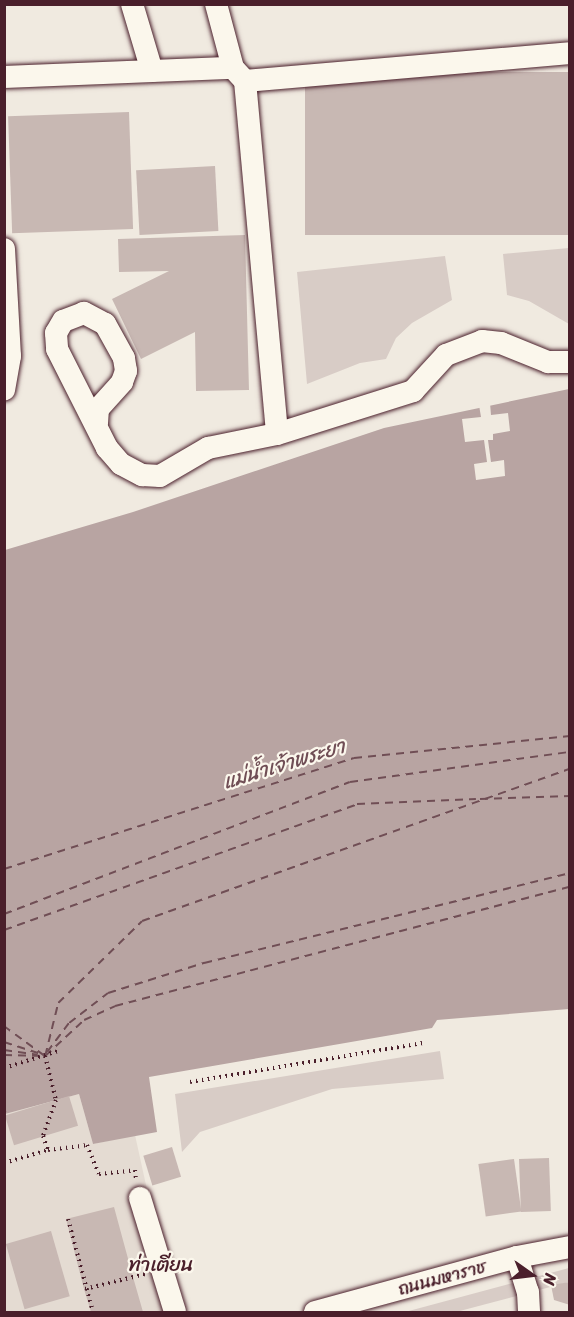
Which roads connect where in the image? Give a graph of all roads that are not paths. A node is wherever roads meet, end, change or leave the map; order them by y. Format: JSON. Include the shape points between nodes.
{"nodes":[{"id":1,"x":132,"y":4,"type":"edge"},
{"id":2,"x":216,"y":4,"type":"edge"},
{"id":3,"x":570,"y":52,"type":"edge"},
{"id":4,"x":153,"y":71,"type":"junction"},
{"id":5,"x":239,"y":74,"type":"junction"},
{"id":6,"x":4,"y":77,"type":"edge"},
{"id":7,"x":4,"y":249,"type":"edge"},
{"id":8,"x":570,"y":362,"type":"edge"},
{"id":9,"x":4,"y":388,"type":"edge"},
{"id":10,"x":97,"y":423,"type":"dead end"},
{"id":11,"x":277,"y":434,"type":"junction"},
{"id":12,"x":140,"y":1198,"type":"road end"},
{"id":13,"x":570,"y":1247,"type":"edge"},
{"id":14,"x":517,"y":1257,"type":"junction"},
{"id":15,"x":175,"y":1312,"type":"edge"},
{"id":16,"x":315,"y":1312,"type":"edge"},
{"id":17,"x":529,"y":1312,"type":"edge"}],
"edges":[{"from":1,"to":4,"type":"street"},
{"from":2,"to":5,"type":"street"},
{"from":3,"to":5,"type":"street"},
{"from":4,"to":5,"type":"street"},
{"from":4,"to":6,"type":"street"},
{"from":5,"to":11,"type":"street"},
{"from":7,"to":9,"type":"street","via":[[10,356]]},
{"from":8,"to":11,"type":"street","via":[[549,362],[510,346],[482,340],[446,355],[413,392]]},
{"from":10,"to":11,"type":"street","via":[[107,448],[121,464],[142,475],[160,476],[208,448]]},
{"from":12,"to":15,"type":"street"},
{"from":13,"to":14,"type":"street","name":"ถนนมหาราช"},
{"from":14,"to":16,"type":"street","name":"ถนนมหาราช"},
{"from":14,"to":17,"type":"street"}]}
